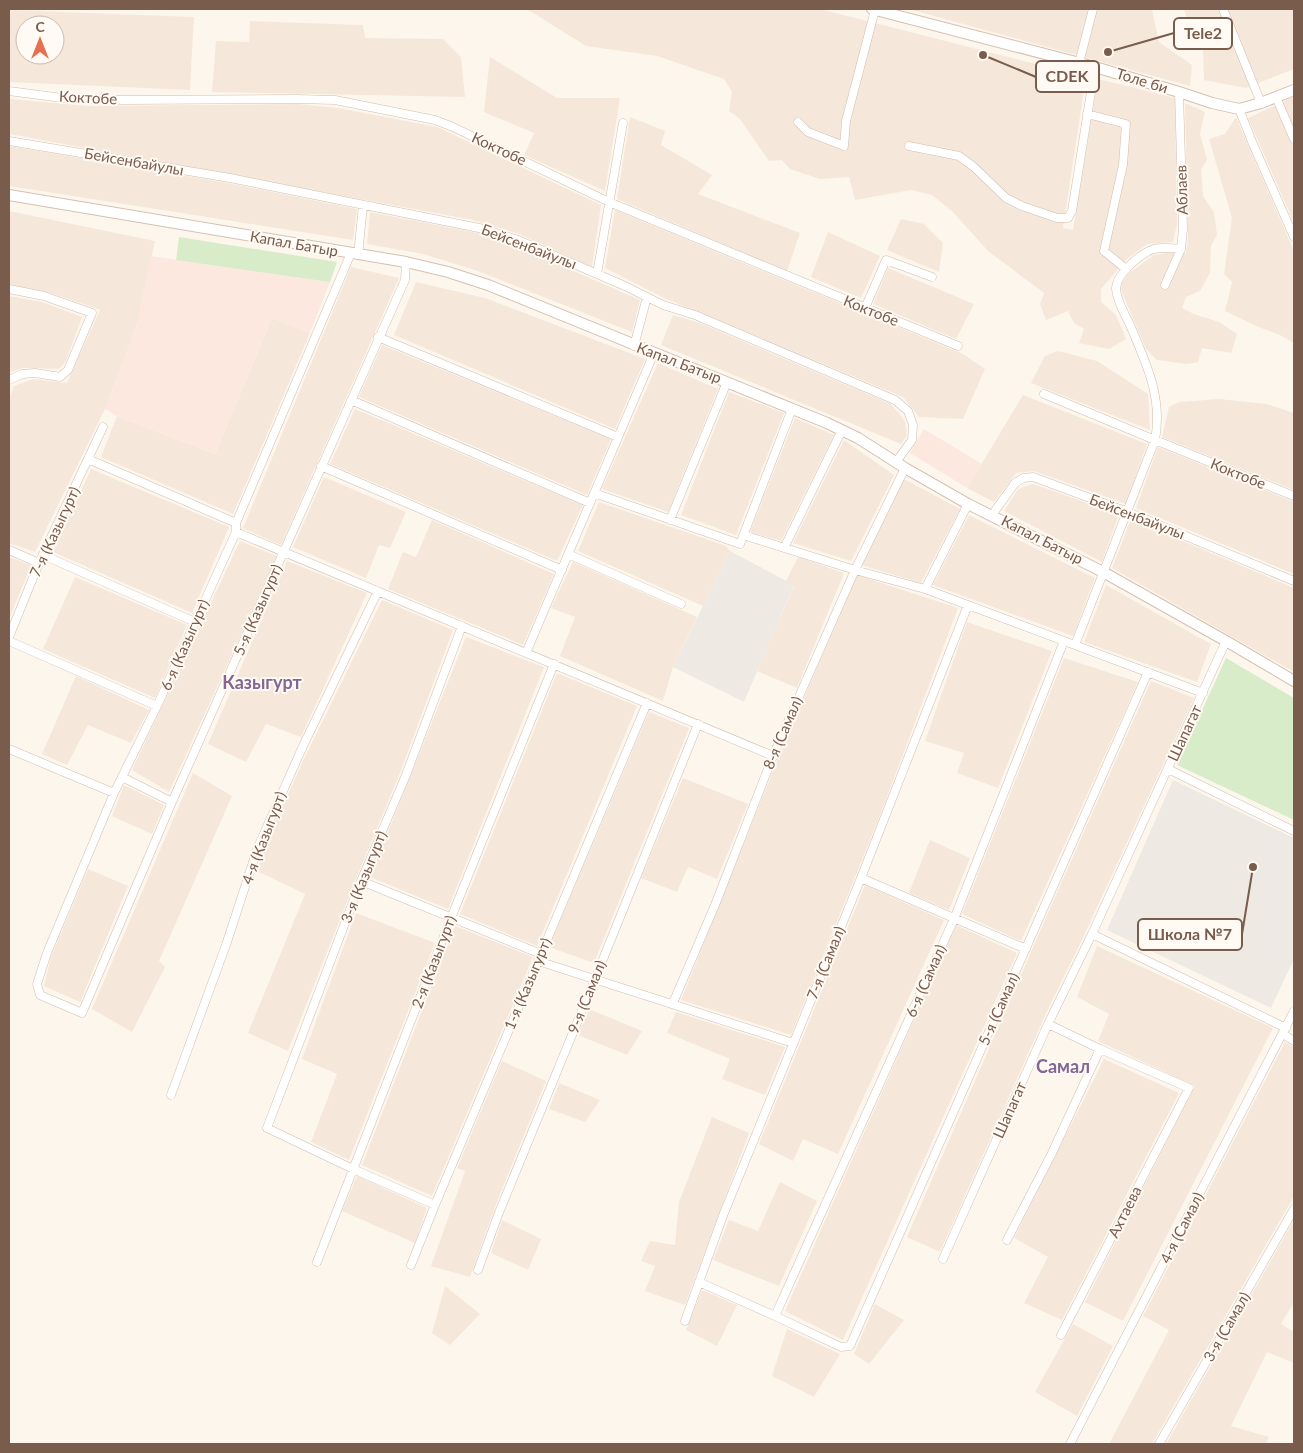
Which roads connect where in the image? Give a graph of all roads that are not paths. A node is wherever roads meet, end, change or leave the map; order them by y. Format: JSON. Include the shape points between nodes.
{"nodes":[{"id":1,"x":873,"y":9,"type":"edge"},
{"id":2,"x":1093,"y":9,"type":"edge"},
{"id":3,"x":1223,"y":9,"type":"edge"},
{"id":4,"x":1079,"y":63,"type":"junction"},
{"id":5,"x":1095,"y":67,"type":"junction"},
{"id":6,"x":1294,"y":90,"type":"edge"},
{"id":7,"x":9,"y":91,"type":"edge"},
{"id":8,"x":1179,"y":92,"type":"junction"},
{"id":9,"x":1276,"y":97,"type":"junction"},
{"id":10,"x":1261,"y":104,"type":"junction"},
{"id":11,"x":1239,"y":109,"type":"junction"},
{"id":12,"x":1087,"y":114,"type":"junction"},
{"id":13,"x":798,"y":122,"type":"dead end"},
{"id":14,"x":623,"y":123,"type":"dead end"},
{"id":15,"x":1294,"y":139,"type":"edge"},
{"id":16,"x":9,"y":141,"type":"edge"},
{"id":17,"x":909,"y":146,"type":"dead end"},
{"id":18,"x":9,"y":194,"type":"edge"},
{"id":19,"x":609,"y":202,"type":"junction"},
{"id":20,"x":363,"y":205,"type":"junction"},
{"id":21,"x":1294,"y":237,"type":"edge"},
{"id":22,"x":1181,"y":249,"type":"junction"},
{"id":23,"x":354,"y":254,"type":"junction"},
{"id":24,"x":406,"y":262,"type":"junction"},
{"id":25,"x":1126,"y":269,"type":"junction"},
{"id":26,"x":597,"y":274,"type":"junction"},
{"id":27,"x":932,"y":277,"type":"dead end"},
{"id":28,"x":1165,"y":285,"type":"dead end"},
{"id":29,"x":9,"y":289,"type":"edge"},
{"id":30,"x":647,"y":297,"type":"junction"},
{"id":31,"x":865,"y":308,"type":"junction"},
{"id":32,"x":378,"y":337,"type":"junction"},
{"id":33,"x":634,"y":346,"type":"junction"},
{"id":34,"x":958,"y":346,"type":"dead end"},
{"id":35,"x":654,"y":353,"type":"junction"},
{"id":36,"x":9,"y":380,"type":"edge"},
{"id":37,"x":727,"y":382,"type":"junction"},
{"id":38,"x":1044,"y":394,"type":"dead end"},
{"id":39,"x":351,"y":400,"type":"junction"},
{"id":40,"x":792,"y":409,"type":"junction"},
{"id":41,"x":103,"y":427,"type":"dead end"},
{"id":42,"x":842,"y":430,"type":"junction"},
{"id":43,"x":618,"y":436,"type":"junction"},
{"id":44,"x":1155,"y":440,"type":"junction"},
{"id":45,"x":88,"y":459,"type":"junction"},
{"id":46,"x":900,"y":465,"type":"junction"},
{"id":47,"x":321,"y":466,"type":"junction"},
{"id":48,"x":594,"y":493,"type":"junction"},
{"id":49,"x":1294,"y":496,"type":"edge"},
{"id":50,"x":590,"y":503,"type":"junction"},
{"id":51,"x":968,"y":504,"type":"junction"},
{"id":52,"x":1128,"y":512,"type":"junction"},
{"id":53,"x":992,"y":515,"type":"junction"},
{"id":54,"x":670,"y":520,"type":"junction"},
{"id":55,"x":236,"y":528,"type":"junction"},
{"id":56,"x":743,"y":535,"type":"junction"},
{"id":57,"x":784,"y":548,"type":"junction"},
{"id":58,"x":9,"y":550,"type":"edge"},
{"id":59,"x":284,"y":552,"type":"junction"},
{"id":60,"x":568,"y":554,"type":"junction"},
{"id":61,"x":41,"y":559,"type":"junction"},
{"id":62,"x":562,"y":570,"type":"junction"},
{"id":63,"x":855,"y":570,"type":"junction"},
{"id":64,"x":1103,"y":572,"type":"junction"},
{"id":65,"x":1294,"y":581,"type":"edge"},
{"id":66,"x":925,"y":589,"type":"junction"},
{"id":67,"x":378,"y":591,"type":"junction"},
{"id":68,"x":681,"y":604,"type":"dead end"},
{"id":69,"x":968,"y":605,"type":"junction"},
{"id":70,"x":195,"y":622,"type":"junction"},
{"id":71,"x":462,"y":626,"type":"junction"},
{"id":72,"x":9,"y":637,"type":"edge"},
{"id":73,"x":9,"y":641,"type":"edge"},
{"id":74,"x":1064,"y":641,"type":"junction"},
{"id":75,"x":1226,"y":641,"type":"junction"},
{"id":76,"x":1075,"y":645,"type":"junction"},
{"id":77,"x":526,"y":653,"type":"junction"},
{"id":78,"x":554,"y":664,"type":"junction"},
{"id":79,"x":1148,"y":672,"type":"junction"},
{"id":80,"x":1294,"y":681,"type":"edge"},
{"id":81,"x":1203,"y":692,"type":"junction"},
{"id":82,"x":647,"y":703,"type":"junction"},
{"id":83,"x":158,"y":706,"type":"junction"},
{"id":84,"x":698,"y":724,"type":"junction"},
{"id":85,"x":9,"y":749,"type":"edge"},
{"id":86,"x":773,"y":756,"type":"junction"},
{"id":87,"x":1168,"y":769,"type":"junction"},
{"id":88,"x":122,"y":777,"type":"junction"},
{"id":89,"x":114,"y":793,"type":"junction"},
{"id":90,"x":172,"y":802,"type":"junction"},
{"id":91,"x":1294,"y":831,"type":"edge"},
{"id":92,"x":861,"y":878,"type":"junction"},
{"id":93,"x":361,"y":881,"type":"junction"},
{"id":94,"x":451,"y":918,"type":"junction"},
{"id":95,"x":954,"y":919,"type":"junction"},
{"id":96,"x":1092,"y":934,"type":"junction"},
{"id":97,"x":1026,"y":949,"type":"junction"},
{"id":98,"x":539,"y":957,"type":"junction"},
{"id":99,"x":595,"y":979,"type":"junction"},
{"id":100,"x":673,"y":1003,"type":"junction"},
{"id":101,"x":1294,"y":1011,"type":"edge"},
{"id":102,"x":82,"y":1013,"type":"joint"},
{"id":103,"x":1048,"y":1024,"type":"junction"},
{"id":104,"x":1284,"y":1031,"type":"junction"},
{"id":105,"x":1294,"y":1040,"type":"edge"},
{"id":106,"x":793,"y":1043,"type":"junction"},
{"id":107,"x":1100,"y":1049,"type":"junction"},
{"id":108,"x":171,"y":1094,"type":"dead end"},
{"id":109,"x":353,"y":1169,"type":"junction"},
{"id":110,"x":435,"y":1205,"type":"junction"},
{"id":111,"x":1294,"y":1210,"type":"edge"},
{"id":112,"x":1007,"y":1240,"type":"dead end"},
{"id":113,"x":943,"y":1259,"type":"dead end"},
{"id":114,"x":317,"y":1262,"type":"dead end"},
{"id":115,"x":412,"y":1265,"type":"dead end"},
{"id":116,"x":478,"y":1270,"type":"dead end"},
{"id":117,"x":699,"y":1282,"type":"junction"},
{"id":118,"x":775,"y":1316,"type":"junction"},
{"id":119,"x":685,"y":1321,"type":"dead end"},
{"id":120,"x":1061,"y":1335,"type":"dead end"},
{"id":121,"x":1070,"y":1444,"type":"edge"},
{"id":122,"x":1159,"y":1444,"type":"edge"}],
"edges":[{"from":1,"to":4,"type":"main road","name":"Толе би"},
{"from":1,"to":13,"type":"street","via":[[846,121],[844,146],[808,132]]},
{"from":2,"to":4,"type":"street"},
{"from":3,"to":10,"type":"street"},
{"from":4,"to":5,"type":"main road","name":"Толе би"},
{"from":5,"to":8,"type":"main road","name":"Толе би"},
{"from":5,"to":12,"type":"street"},
{"from":6,"to":9,"type":"main road","name":"Толе би"},
{"from":7,"to":19,"type":"street","name":"Коктобе","via":[[62,98],[123,100],[335,100],[435,120]]},
{"from":8,"to":11,"type":"main road","name":"Толе би","via":[[1212,104]]},
{"from":8,"to":22,"type":"street","name":"Аблаев"},
{"from":9,"to":10,"type":"main road","name":"Толе би"},
{"from":9,"to":15,"type":"street"},
{"from":10,"to":11,"type":"main road","name":"Толе би"},
{"from":11,"to":21,"type":"street"},
{"from":12,"to":17,"type":"street","via":[[1072,211],[1068,218],[1057,218],[1006,198],[958,156]]},
{"from":12,"to":25,"type":"street","via":[[1126,124],[1123,165],[1104,251]]},
{"from":14,"to":19,"type":"street"},
{"from":16,"to":20,"type":"street","name":"Бейсенбайулы","via":[[230,178]]},
{"from":18,"to":23,"type":"main road","name":"Капал Батыр"},
{"from":19,"to":26,"type":"street"},
{"from":19,"to":31,"type":"street","name":"Коктобе"},
{"from":20,"to":23,"type":"street","name":"6-я (Казыгурт)"},
{"from":20,"to":26,"type":"street","name":"Бейсенбайулы","via":[[484,229]]},
{"from":22,"to":25,"type":"street","via":[[1163,248],[1147,252]]},
{"from":22,"to":28,"type":"street","name":"Аблаев"},
{"from":23,"to":24,"type":"main road","name":"Капал Батыр"},
{"from":23,"to":55,"type":"street","name":"6-я (Казыгурт)"},
{"from":24,"to":32,"type":"street","name":"5-я (Казыгурт)","via":[[405,280]]},
{"from":24,"to":33,"type":"main road","name":"Капал Батыр","via":[[488,284]]},
{"from":25,"to":44,"type":"street","via":[[1118,280],[1116,292],[1150,372],[1157,414]]},
{"from":26,"to":30,"type":"street","name":"Бейсенбайулы"},
{"from":27,"to":31,"type":"street","via":[[886,260]]},
{"from":29,"to":36,"type":"street","via":[[44,296],[92,313],[68,370],[60,377],[35,373]]},
{"from":30,"to":33,"type":"street"},
{"from":30,"to":46,"type":"street","name":"Бейсенбайулы","via":[[895,400],[908,411],[913,425],[912,440]]},
{"from":31,"to":34,"type":"street","name":"Коктобе"},
{"from":32,"to":39,"type":"street","name":"5-я (Казыгурт)"},
{"from":32,"to":43,"type":"street"},
{"from":33,"to":35,"type":"main road","name":"Капал Батыр"},
{"from":35,"to":37,"type":"main road","name":"Капал Батыр"},
{"from":35,"to":43,"type":"street"},
{"from":37,"to":40,"type":"main road","name":"Капал Батыр"},
{"from":37,"to":54,"type":"street"},
{"from":38,"to":44,"type":"street","name":"Коктобе"},
{"from":39,"to":47,"type":"street","name":"5-я (Казыгурт)"},
{"from":39,"to":50,"type":"street"},
{"from":40,"to":42,"type":"main road","name":"Капал Батыр"},
{"from":40,"to":56,"type":"street"},
{"from":41,"to":45,"type":"street","name":"7-я (Казыгурт)"},
{"from":42,"to":46,"type":"main road","name":"Капал Батыр"},
{"from":42,"to":57,"type":"street"},
{"from":43,"to":48,"type":"street"},
{"from":44,"to":49,"type":"street","name":"Коктобе"},
{"from":44,"to":52,"type":"street"},
{"from":45,"to":55,"type":"street"},
{"from":45,"to":61,"type":"street","name":"7-я (Казыгурт)"},
{"from":46,"to":51,"type":"main road","name":"Капал Батыр"},
{"from":46,"to":63,"type":"street","name":"8-я (Самал)"},
{"from":47,"to":59,"type":"street","name":"5-я (Казыгурт)"},
{"from":47,"to":62,"type":"street"},
{"from":48,"to":50,"type":"street"},
{"from":48,"to":54,"type":"street"},
{"from":50,"to":60,"type":"street"},
{"from":51,"to":53,"type":"main road","name":"Капал Батыр"},
{"from":51,"to":66,"type":"street"},
{"from":52,"to":53,"type":"street","name":"Бейсенбайулы","via":[[1033,477],[1015,483]]},
{"from":52,"to":64,"type":"street"},
{"from":52,"to":65,"type":"street","name":"Бейсенбайулы"},
{"from":53,"to":64,"type":"main road","name":"Капал Батыр"},
{"from":54,"to":56,"type":"street","via":[[740,544]]},
{"from":55,"to":59,"type":"street"},
{"from":55,"to":70,"type":"street","name":"6-я (Казыгурт)"},
{"from":56,"to":57,"type":"street"},
{"from":57,"to":63,"type":"street"},
{"from":58,"to":61,"type":"street"},
{"from":59,"to":67,"type":"street"},
{"from":59,"to":90,"type":"street","name":"5-я (Казыгурт)"},
{"from":60,"to":62,"type":"street"},
{"from":60,"to":68,"type":"street"},
{"from":61,"to":70,"type":"street"},
{"from":61,"to":72,"type":"street","name":"7-я (Казыгурт)"},
{"from":62,"to":77,"type":"street"},
{"from":63,"to":66,"type":"street"},
{"from":63,"to":86,"type":"street","name":"8-я (Самал)"},
{"from":64,"to":75,"type":"main road","name":"Капал Батыр"},
{"from":64,"to":76,"type":"street"},
{"from":66,"to":69,"type":"street"},
{"from":67,"to":71,"type":"street"},
{"from":67,"to":108,"type":"street","name":"4-я (Казыгурт)","via":[[258,847]]},
{"from":69,"to":74,"type":"street"},
{"from":69,"to":92,"type":"street","name":"7-я (Самал)"},
{"from":70,"to":83,"type":"street","name":"6-я (Казыгурт)"},
{"from":71,"to":77,"type":"street"},
{"from":71,"to":93,"type":"street","name":"3-я (Казыгурт)","via":[[406,775]]},
{"from":73,"to":83,"type":"street"},
{"from":74,"to":76,"type":"street"},
{"from":74,"to":95,"type":"street","name":"6-я (Самал)"},
{"from":75,"to":80,"type":"main road","name":"Капал Батыр"},
{"from":75,"to":81,"type":"street","name":"Шапагат"},
{"from":76,"to":79,"type":"street"},
{"from":77,"to":78,"type":"street"},
{"from":78,"to":82,"type":"street"},
{"from":78,"to":94,"type":"street","name":"2-я (Казыгурт)"},
{"from":79,"to":81,"type":"street"},
{"from":79,"to":97,"type":"street","name":"5-я (Самал)"},
{"from":81,"to":87,"type":"street","name":"Шапагат"},
{"from":82,"to":84,"type":"street"},
{"from":82,"to":98,"type":"street","name":"1-я (Казыгурт)"},
{"from":83,"to":88,"type":"street","name":"6-я (Казыгурт)"},
{"from":84,"to":86,"type":"street"},
{"from":84,"to":99,"type":"street","name":"9-я (Самал)"},
{"from":85,"to":89,"type":"street"},
{"from":86,"to":100,"type":"street","name":"8-я (Самал)"},
{"from":87,"to":91,"type":"street"},
{"from":87,"to":96,"type":"street","name":"Шапагат"},
{"from":88,"to":89,"type":"street","name":"6-я (Казыгурт)"},
{"from":88,"to":90,"type":"street"},
{"from":89,"to":102,"type":"street","name":"6-я (Казыгурт)","via":[[37,984],[40,995]]},
{"from":90,"to":102,"type":"street","name":"5-я (Казыгурт)"},
{"from":92,"to":95,"type":"street"},
{"from":92,"to":106,"type":"street","name":"7-я (Самал)"},
{"from":93,"to":94,"type":"street"},
{"from":93,"to":109,"type":"street","name":"3-я (Казыгурт)","via":[[268,1128]]},
{"from":94,"to":98,"type":"street"},
{"from":94,"to":109,"type":"street","name":"2-я (Казыгурт)"},
{"from":95,"to":97,"type":"street"},
{"from":95,"to":118,"type":"street","name":"6-я (Самал)"},
{"from":96,"to":103,"type":"street","name":"Шапагат"},
{"from":96,"to":104,"type":"street"},
{"from":97,"to":118,"type":"street","name":"5-я (Самал)","via":[[850,1346],[840,1347]]},
{"from":98,"to":99,"type":"street"},
{"from":98,"to":110,"type":"street","name":"1-я (Казыгурт)"},
{"from":99,"to":100,"type":"street"},
{"from":99,"to":116,"type":"street","name":"9-я (Самал)"},
{"from":100,"to":106,"type":"street"},
{"from":101,"to":104,"type":"street","name":"4-я (Самал)"},
{"from":103,"to":107,"type":"street"},
{"from":103,"to":113,"type":"street","name":"Шапагат"},
{"from":104,"to":105,"type":"street"},
{"from":104,"to":121,"type":"street","name":"4-я (Самал)"},
{"from":106,"to":117,"type":"street","name":"7-я (Самал)"},
{"from":107,"to":112,"type":"street","via":[[1052,1154]]},
{"from":107,"to":120,"type":"street","name":"Ахтаева","via":[[1189,1088]]},
{"from":109,"to":110,"type":"street"},
{"from":109,"to":114,"type":"street","name":"2-я (Казыгурт)"},
{"from":110,"to":115,"type":"street","name":"1-я (Казыгурт)"},
{"from":111,"to":122,"type":"street","name":"3-я (Самал)"},
{"from":117,"to":118,"type":"street"},
{"from":117,"to":119,"type":"street","name":"7-я (Самал)"}]}
